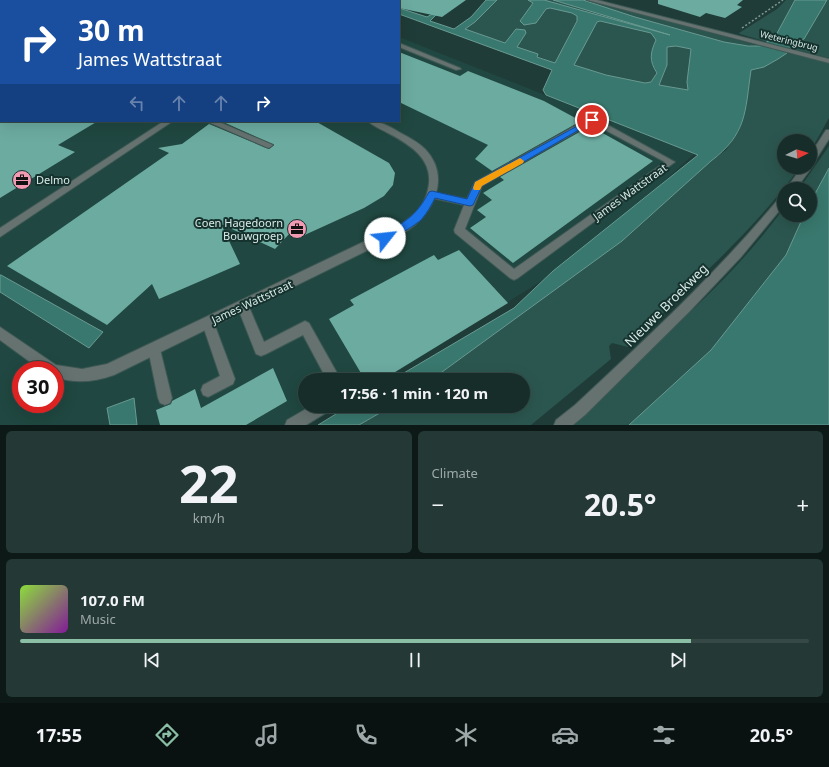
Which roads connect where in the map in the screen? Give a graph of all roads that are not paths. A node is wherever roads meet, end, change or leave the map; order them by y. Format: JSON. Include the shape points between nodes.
{"nodes":[{"id":1,"x":590,"y":0,"type":"edge"},
{"id":2,"x":400,"y":45,"type":"edge"},
{"id":3,"x":829,"y":61,"type":"edge"},
{"id":4,"x":458,"y":69,"type":"dead end"},
{"id":5,"x":167,"y":122,"type":"edge"},
{"id":6,"x":212,"y":122,"type":"edge"},
{"id":7,"x":374,"y":122,"type":"edge"},
{"id":8,"x":829,"y":132,"type":"edge"},
{"id":9,"x":269,"y":145,"type":"dead end"},
{"id":10,"x":817,"y":151,"type":"edge"},
{"id":11,"x":432,"y":194,"type":"junction"},
{"id":12,"x":470,"y":203,"type":"junction"},
{"id":13,"x":777,"y":207,"type":"edge"},
{"id":14,"x":0,"y":233,"type":"edge"},
{"id":15,"x":243,"y":306,"type":"junction"},
{"id":16,"x":208,"y":323,"type":"junction"},
{"id":17,"x":0,"y":333,"type":"edge"},
{"id":18,"x":154,"y":349,"type":"junction"},
{"id":19,"x":39,"y":361,"type":"edge"},
{"id":20,"x":330,"y":373,"type":"edge"},
{"id":21,"x":64,"y":374,"type":"edge"},
{"id":22,"x":208,"y":390,"type":"dead end"},
{"id":23,"x":166,"y":398,"type":"dead end"},
{"id":24,"x":312,"y":413,"type":"edge"},
{"id":25,"x":292,"y":425,"type":"edge"},
{"id":26,"x":561,"y":425,"type":"edge"}],
"edges":[{"from":1,"to":3,"type":"street","name":"Weteringbrug"},
{"from":2,"to":4,"type":"street"},
{"from":5,"to":14,"type":"street"},
{"from":6,"to":9,"type":"street"},
{"from":7,"to":11,"type":"street","name":"James Wattstraat","via":[[411,142],[429,160],[433,170]]},
{"from":8,"to":10,"type":"street"},
{"from":11,"to":12,"type":"street"},
{"from":11,"to":15,"type":"street","name":"James Wattstraat","via":[[422,212],[404,228]]},
{"from":12,"to":12,"type":"street","name":"James Wattstraat","via":[[478,184],[592,120],[671,162],[514,275],[459,230]]},
{"from":13,"to":26,"type":"street","name":"Nieuwe Broekweg","via":[[690,305]]},
{"from":15,"to":16,"type":"street","name":"James Wattstraat"},
{"from":15,"to":20,"type":"street","via":[[261,350],[305,327]]},
{"from":16,"to":18,"type":"street","name":"James Wattstraat"},
{"from":16,"to":22,"type":"street","via":[[228,380]]},
{"from":17,"to":19,"type":"street"},
{"from":18,"to":21,"type":"street","name":"James Wattstraat","via":[[109,370],[91,375]]},
{"from":18,"to":23,"type":"street"},
{"from":24,"to":25,"type":"street"}]}
